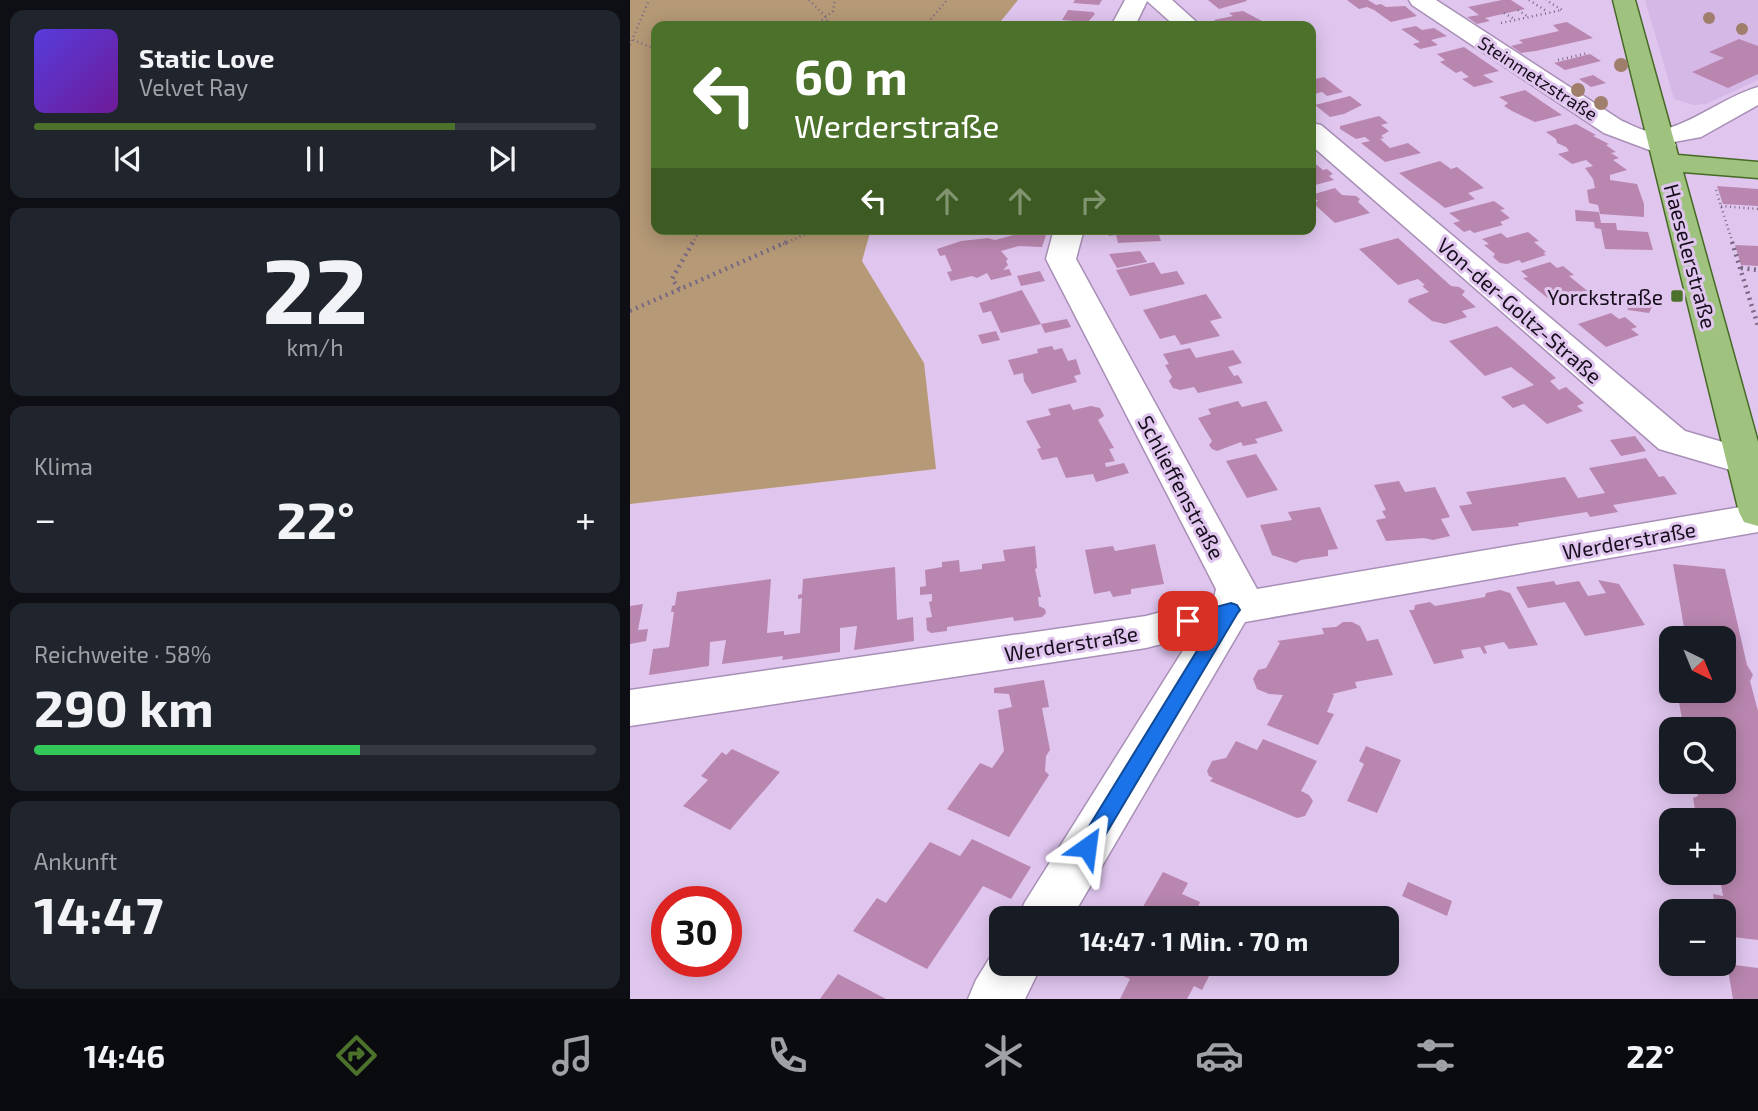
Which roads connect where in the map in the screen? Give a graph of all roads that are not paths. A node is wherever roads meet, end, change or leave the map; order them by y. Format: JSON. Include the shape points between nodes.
{"nodes":[{"id":1,"x":1136,"y":0,"type":"edge"},
{"id":2,"x":1158,"y":0,"type":"edge"},
{"id":3,"x":1420,"y":0,"type":"edge"},
{"id":4,"x":1624,"y":0,"type":"edge"},
{"id":5,"x":1126,"y":21,"type":"edge"},
{"id":6,"x":1183,"y":21,"type":"edge"},
{"id":7,"x":1758,"y":95,"type":"edge"},
{"id":8,"x":1316,"y":135,"type":"edge"},
{"id":9,"x":1661,"y":140,"type":"junction"},
{"id":10,"x":1758,"y":170,"type":"edge"},
{"id":11,"x":1067,"y":235,"type":"edge"},
{"id":12,"x":1744,"y":461,"type":"junction"},
{"id":13,"x":1758,"y":515,"type":"edge"},
{"id":14,"x":1231,"y":610,"type":"junction"},
{"id":15,"x":630,"y":708,"type":"edge"},
{"id":16,"x":1051,"y":906,"type":"edge"},
{"id":17,"x":1009,"y":976,"type":"edge"},
{"id":18,"x":995,"y":999,"type":"edge"}],
"edges":[{"from":1,"to":5,"type":"street"},
{"from":2,"to":6,"type":"street"},
{"from":3,"to":9,"type":"street","name":"Steinmetzstraße","via":[[1613,127]]},
{"from":4,"to":9,"type":"main road","name":"Haeselerstraße"},
{"from":7,"to":9,"type":"street","via":[[1691,131]]},
{"from":8,"to":12,"type":"street","name":"Von-der-Goltz-Straße","via":[[1672,440]]},
{"from":9,"to":10,"type":"main road"},
{"from":9,"to":12,"type":"main road","name":"Haeselerstraße"},
{"from":11,"to":14,"type":"street","name":"Schlieffenstraße","via":[[1061,259],[1237,589]]},
{"from":12,"to":13,"type":"main road","name":"Haeselerstraße"},
{"from":13,"to":14,"type":"street","name":"Werderstraße"},
{"from":14,"to":15,"type":"street","name":"Werderstraße","via":[[1146,632]]},
{"from":14,"to":16,"type":"street"},
{"from":17,"to":18,"type":"street"}]}
